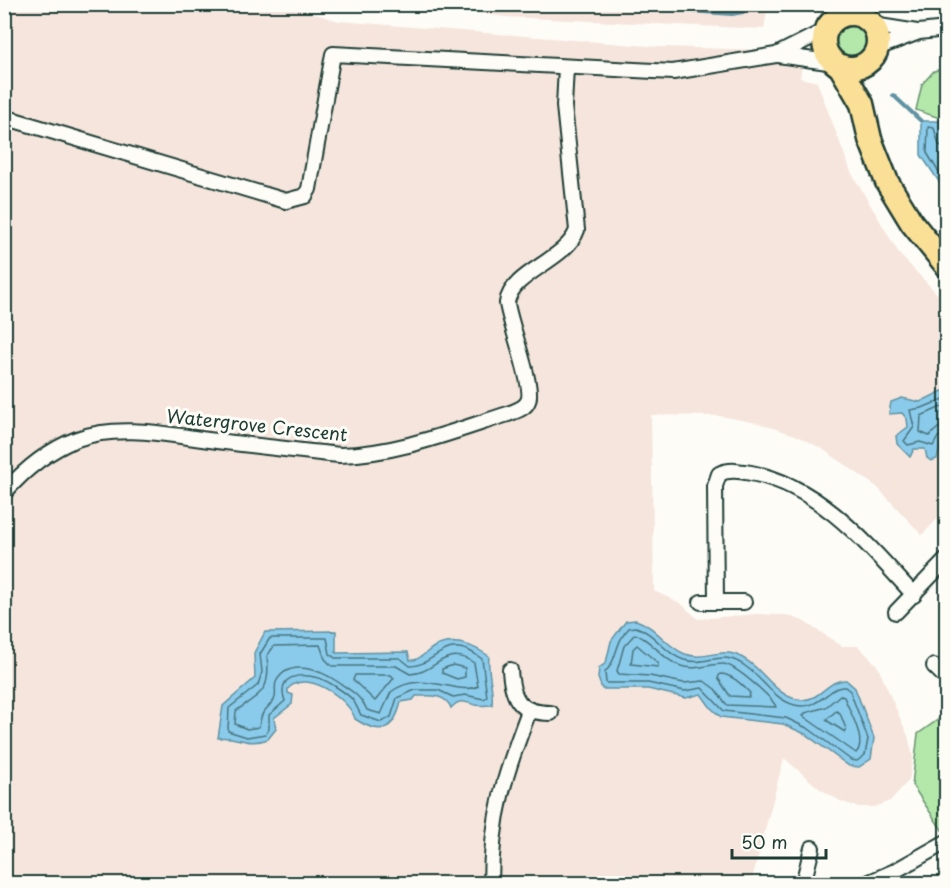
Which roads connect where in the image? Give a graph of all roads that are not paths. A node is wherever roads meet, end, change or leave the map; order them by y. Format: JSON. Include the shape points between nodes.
{"nodes":[{"id":1,"x":862,"y":15,"type":"edge"},
{"id":2,"x":829,"y":20,"type":"edge"},
{"id":3,"x":946,"y":29,"type":"edge"},
{"id":4,"x":919,"y":32,"type":"junction"},
{"id":5,"x":873,"y":54,"type":"junction"},
{"id":6,"x":776,"y":55,"type":"junction"},
{"id":7,"x":838,"y":64,"type":"junction"},
{"id":8,"x":566,"y":67,"type":"junction"},
{"id":9,"x":862,"y":104,"type":"junction"},
{"id":10,"x":4,"y":117,"type":"edge"},
{"id":11,"x":946,"y":265,"type":"edge"},
{"id":12,"x":4,"y":493,"type":"edge"},
{"id":13,"x":946,"y":560,"type":"edge"},
{"id":14,"x":914,"y":595,"type":"junction"},
{"id":15,"x":701,"y":602,"type":"dead end"},
{"id":16,"x":716,"y":602,"type":"junction"},
{"id":17,"x":744,"y":602,"type":"dead end"},
{"id":18,"x":896,"y":612,"type":"dead end"},
{"id":19,"x":934,"y":666,"type":"dead end"},
{"id":20,"x":510,"y":670,"type":"dead end"},
{"id":21,"x":946,"y":678,"type":"edge"},
{"id":22,"x":529,"y":711,"type":"junction"},
{"id":23,"x":551,"y":713,"type":"dead end"},
{"id":24,"x":946,"y":842,"type":"edge"},
{"id":25,"x":812,"y":848,"type":"dead end"},
{"id":26,"x":806,"y":883,"type":"edge"},
{"id":27,"x":491,"y":884,"type":"edge"},
{"id":28,"x":865,"y":884,"type":"edge"}],
"edges":[{"from":1,"to":2,"type":"main road"},
{"from":1,"to":4,"type":"street"},
{"from":1,"to":5,"type":"main road","via":[[876,32]]},
{"from":2,"to":6,"type":"street"},
{"from":2,"to":7,"type":"main road","via":[[825,48]]},
{"from":3,"to":4,"type":"street"},
{"from":4,"to":5,"type":"street"},
{"from":5,"to":7,"type":"main road","via":[[855,68]]},
{"from":5,"to":9,"type":"main road"},
{"from":6,"to":7,"type":"street"},
{"from":6,"to":8,"type":"street","via":[[672,72]]},
{"from":7,"to":9,"type":"main road"},
{"from":8,"to":10,"type":"street","via":[[333,54],[309,189],[305,196],[286,201]]},
{"from":8,"to":12,"type":"street","name":"Watergrove Crescent","via":[[564,106],[577,230],[567,246],[514,287],[508,297],[530,392],[528,402],[519,410],[393,449],[352,454],[145,433],[110,433],[78,439],[51,453],[32,465]]},
{"from":9,"to":11,"type":"main road","via":[[870,139],[887,182],[912,223]]},
{"from":13,"to":14,"type":"street"},
{"from":14,"to":16,"type":"street","via":[[850,528],[810,498],[759,474],[729,471],[719,474],[715,486]]},
{"from":14,"to":18,"type":"street"},
{"from":15,"to":16,"type":"street"},
{"from":16,"to":17,"type":"street"},
{"from":19,"to":21,"type":"street"},
{"from":20,"to":22,"type":"street","via":[[514,694]]},
{"from":22,"to":23,"type":"street"},
{"from":22,"to":27,"type":"street","via":[[497,804],[491,842]]},
{"from":24,"to":28,"type":"street"},
{"from":25,"to":26,"type":"street"}]}
